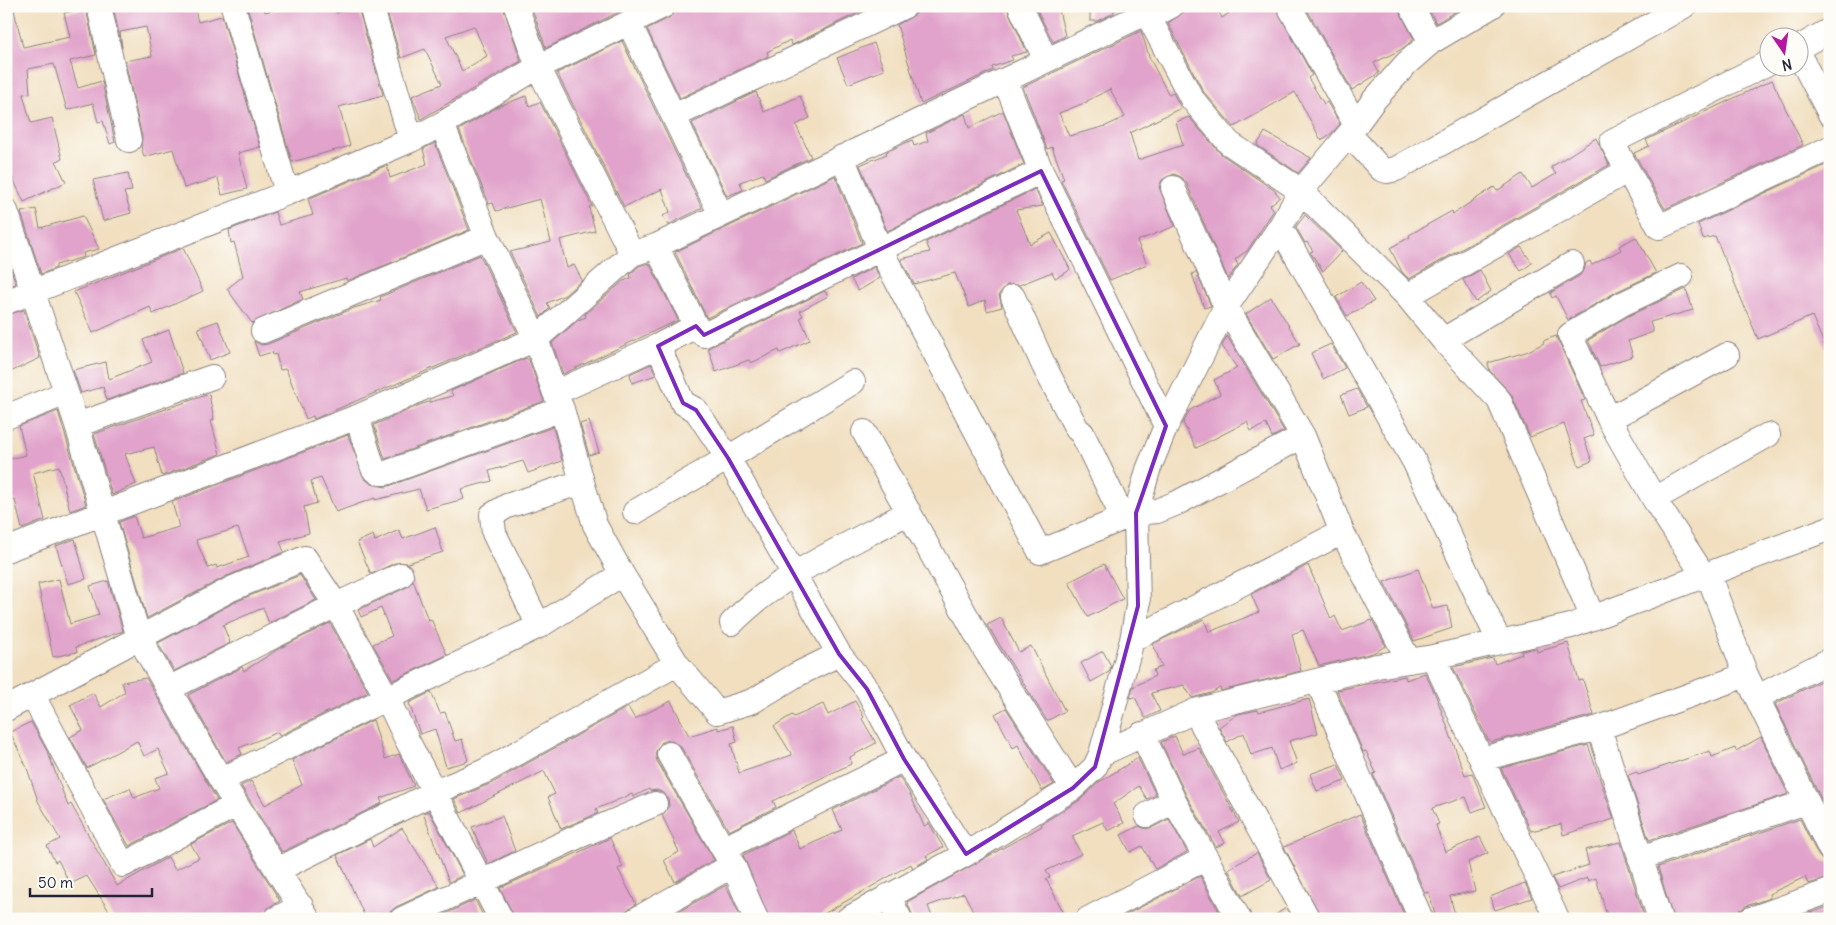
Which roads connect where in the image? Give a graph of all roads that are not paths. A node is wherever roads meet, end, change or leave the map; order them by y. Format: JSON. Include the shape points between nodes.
{"nodes":[{"id":1,"x":99,"y":6,"type":"edge"},
{"id":2,"x":233,"y":6,"type":"edge"},
{"id":3,"x":371,"y":6,"type":"edge"},
{"id":4,"x":516,"y":6,"type":"edge"},
{"id":5,"x":663,"y":6,"type":"edge"},
{"id":6,"x":905,"y":6,"type":"edge"},
{"id":7,"x":1020,"y":6,"type":"edge"},
{"id":8,"x":1171,"y":6,"type":"edge"},
{"id":9,"x":1289,"y":6,"type":"edge"},
{"id":10,"x":1411,"y":6,"type":"edge"},
{"id":11,"x":1492,"y":6,"type":"edge"},
{"id":12,"x":1684,"y":6,"type":"edge"},
{"id":13,"x":1146,"y":12,"type":"edge"},
{"id":14,"x":629,"y":23,"type":"junction"},
{"id":15,"x":1830,"y":30,"type":"edge"},
{"id":16,"x":1430,"y":42,"type":"junction"},
{"id":17,"x":1808,"y":42,"type":"edge"},
{"id":18,"x":1046,"y":60,"type":"junction"},
{"id":19,"x":538,"y":67,"type":"junction"},
{"id":20,"x":1758,"y":68,"type":"edge"},
{"id":21,"x":1808,"y":72,"type":"edge"},
{"id":22,"x":1005,"y":80,"type":"junction"},
{"id":23,"x":1830,"y":114,"type":"edge"},
{"id":24,"x":674,"y":116,"type":"junction"},
{"id":25,"x":442,"y":124,"type":"junction"},
{"id":26,"x":1353,"y":129,"type":"junction"},
{"id":27,"x":129,"y":140,"type":"dead end"},
{"id":28,"x":411,"y":140,"type":"junction"},
{"id":29,"x":1830,"y":148,"type":"edge"},
{"id":30,"x":842,"y":157,"type":"junction"},
{"id":31,"x":1041,"y":171,"type":"junction"},
{"id":32,"x":1618,"y":176,"type":"dead end"},
{"id":33,"x":1173,"y":188,"type":"dead end"},
{"id":34,"x":1301,"y":191,"type":"junction"},
{"id":35,"x":287,"y":193,"type":"junction"},
{"id":36,"x":6,"y":211,"type":"edge"},
{"id":37,"x":720,"y":214,"type":"junction"},
{"id":38,"x":1280,"y":227,"type":"junction"},
{"id":39,"x":487,"y":237,"type":"junction"},
{"id":40,"x":656,"y":246,"type":"junction"},
{"id":41,"x":880,"y":249,"type":"junction"},
{"id":42,"x":632,"y":254,"type":"junction"},
{"id":43,"x":1572,"y":264,"type":"dead end"},
{"id":44,"x":1681,"y":276,"type":"dead end"},
{"id":45,"x":32,"y":292,"type":"junction"},
{"id":46,"x":1407,"y":296,"type":"junction"},
{"id":47,"x":1013,"y":297,"type":"dead end"},
{"id":48,"x":6,"y":302,"type":"edge"},
{"id":49,"x":1226,"y":307,"type":"junction"},
{"id":50,"x":696,"y":326,"type":"junction"},
{"id":51,"x":263,"y":331,"type":"dead end"},
{"id":52,"x":536,"y":338,"type":"junction"},
{"id":53,"x":1443,"y":340,"type":"junction"},
{"id":54,"x":658,"y":346,"type":"junction"},
{"id":55,"x":1728,"y":354,"type":"dead end"},
{"id":56,"x":212,"y":376,"type":"dead end"},
{"id":57,"x":853,"y":382,"type":"dead end"},
{"id":58,"x":66,"y":393,"type":"junction"},
{"id":59,"x":558,"y":401,"type":"junction"},
{"id":60,"x":6,"y":417,"type":"edge"},
{"id":61,"x":357,"y":417,"type":"junction"},
{"id":62,"x":1609,"y":419,"type":"junction"},
{"id":63,"x":78,"y":426,"type":"junction"},
{"id":64,"x":1166,"y":426,"type":"junction"},
{"id":65,"x":864,"y":432,"type":"dead end"},
{"id":66,"x":1768,"y":435,"type":"dead end"},
{"id":67,"x":1303,"y":436,"type":"junction"},
{"id":68,"x":728,"y":458,"type":"junction"},
{"id":69,"x":582,"y":482,"type":"junction"},
{"id":70,"x":1654,"y":499,"type":"junction"},
{"id":71,"x":635,"y":512,"type":"dead end"},
{"id":72,"x":909,"y":512,"type":"junction"},
{"id":73,"x":101,"y":513,"type":"junction"},
{"id":74,"x":1129,"y":516,"type":"junction"},
{"id":75,"x":1830,"y":528,"type":"edge"},
{"id":76,"x":1342,"y":532,"type":"junction"},
{"id":77,"x":6,"y":550,"type":"edge"},
{"id":78,"x":622,"y":574,"type":"junction"},
{"id":79,"x":401,"y":575,"type":"dead end"},
{"id":80,"x":1706,"y":575,"type":"junction"},
{"id":81,"x":793,"y":576,"type":"junction"},
{"id":82,"x":336,"y":605,"type":"junction"},
{"id":83,"x":1593,"y":618,"type":"junction"},
{"id":84,"x":732,"y":623,"type":"dead end"},
{"id":85,"x":539,"y":626,"type":"junction"},
{"id":86,"x":139,"y":638,"type":"junction"},
{"id":87,"x":1132,"y":640,"type":"junction"},
{"id":88,"x":1499,"y":641,"type":"junction"},
{"id":89,"x":839,"y":654,"type":"junction"},
{"id":90,"x":1433,"y":657,"type":"junction"},
{"id":91,"x":1830,"y":660,"type":"edge"},
{"id":92,"x":1409,"y":661,"type":"junction"},
{"id":93,"x":677,"y":664,"type":"junction"},
{"id":94,"x":1746,"y":675,"type":"junction"},
{"id":95,"x":1318,"y":682,"type":"junction"},
{"id":96,"x":168,"y":689,"type":"junction"},
{"id":97,"x":33,"y":696,"type":"junction"},
{"id":98,"x":387,"y":698,"type":"junction"},
{"id":99,"x":1758,"y":698,"type":"junction"},
{"id":100,"x":6,"y":709,"type":"edge"},
{"id":101,"x":1195,"y":711,"type":"junction"},
{"id":102,"x":1599,"y":728,"type":"junction"},
{"id":103,"x":1142,"y":734,"type":"junction"},
{"id":104,"x":668,"y":754,"type":"dead end"},
{"id":105,"x":1101,"y":754,"type":"junction"},
{"id":106,"x":904,"y":759,"type":"junction"},
{"id":107,"x":1482,"y":759,"type":"junction"},
{"id":108,"x":221,"y":780,"type":"junction"},
{"id":109,"x":1073,"y":788,"type":"junction"},
{"id":110,"x":435,"y":792,"type":"junction"},
{"id":111,"x":1174,"y":801,"type":"junction"},
{"id":112,"x":1806,"y":802,"type":"junction"},
{"id":113,"x":655,"y":804,"type":"dead end"},
{"id":114,"x":236,"y":805,"type":"junction"},
{"id":115,"x":1147,"y":815,"type":"dead end"},
{"id":116,"x":1830,"y":849,"type":"edge"},
{"id":117,"x":966,"y":854,"type":"junction"},
{"id":118,"x":728,"y":857,"type":"junction"},
{"id":119,"x":1206,"y":858,"type":"junction"},
{"id":120,"x":1640,"y":858,"type":"junction"},
{"id":121,"x":277,"y":870,"type":"junction"},
{"id":122,"x":482,"y":883,"type":"junction"},
{"id":123,"x":1830,"y":891,"type":"edge"},
{"id":124,"x":888,"y":896,"type":"junction"},
{"id":125,"x":305,"y":912,"type":"edge"},
{"id":126,"x":276,"y":919,"type":"edge"},
{"id":127,"x":402,"y":919,"type":"edge"},
{"id":128,"x":500,"y":919,"type":"edge"},
{"id":129,"x":637,"y":919,"type":"edge"},
{"id":130,"x":756,"y":919,"type":"edge"},
{"id":131,"x":848,"y":919,"type":"edge"},
{"id":132,"x":900,"y":919,"type":"edge"},
{"id":133,"x":1088,"y":919,"type":"edge"},
{"id":134,"x":1239,"y":919,"type":"edge"},
{"id":135,"x":1308,"y":919,"type":"edge"},
{"id":136,"x":1421,"y":919,"type":"edge"},
{"id":137,"x":1557,"y":919,"type":"edge"},
{"id":138,"x":1660,"y":919,"type":"edge"},
{"id":139,"x":1751,"y":919,"type":"edge"}],
"edges":[{"from":1,"to":27,"type":"street"},
{"from":2,"to":35,"type":"street"},
{"from":3,"to":28,"type":"street"},
{"from":4,"to":19,"type":"street"},
{"from":5,"to":14,"type":"street"},
{"from":6,"to":24,"type":"street"},
{"from":7,"to":18,"type":"street"},
{"from":8,"to":13,"type":"street"},
{"from":9,"to":26,"type":"street"},
{"from":10,"to":16,"type":"street"},
{"from":11,"to":16,"type":"street"},
{"from":12,"to":26,"type":"street","via":[[1396,169],[1381,169]]},
{"from":13,"to":18,"type":"street"},
{"from":13,"to":34,"type":"street","via":[[1192,99],[1229,144]]},
{"from":14,"to":19,"type":"street"},
{"from":14,"to":24,"type":"street"},
{"from":15,"to":17,"type":"street"},
{"from":16,"to":26,"type":"street","via":[[1374,100]]},
{"from":18,"to":22,"type":"street"},
{"from":19,"to":25,"type":"street"},
{"from":19,"to":42,"type":"street"},
{"from":20,"to":29,"type":"street","via":[[1612,142],[1659,227]]},
{"from":21,"to":23,"type":"street"},
{"from":22,"to":30,"type":"street"},
{"from":22,"to":31,"type":"street"},
{"from":24,"to":37,"type":"street"},
{"from":25,"to":28,"type":"street"},
{"from":25,"to":39,"type":"street"},
{"from":26,"to":34,"type":"street"},
{"from":28,"to":35,"type":"street"},
{"from":30,"to":37,"type":"street"},
{"from":30,"to":41,"type":"street"},
{"from":31,"to":41,"type":"street"},
{"from":31,"to":64,"type":"street"},
{"from":32,"to":46,"type":"street"},
{"from":33,"to":49,"type":"street"},
{"from":34,"to":38,"type":"street"},
{"from":34,"to":46,"type":"street"},
{"from":35,"to":45,"type":"street"},
{"from":36,"to":45,"type":"street"},
{"from":37,"to":40,"type":"street"},
{"from":38,"to":49,"type":"street"},
{"from":38,"to":88,"type":"street","via":[[1414,461]]},
{"from":39,"to":51,"type":"street"},
{"from":39,"to":52,"type":"street"},
{"from":40,"to":42,"type":"street"},
{"from":40,"to":50,"type":"street"},
{"from":41,"to":50,"type":"street","via":[[704,335]]},
{"from":41,"to":74,"type":"street","via":[[1040,552]]},
{"from":42,"to":52,"type":"street"},
{"from":43,"to":53,"type":"street"},
{"from":44,"to":62,"type":"street","via":[[1622,304],[1570,335]]},
{"from":45,"to":48,"type":"street"},
{"from":45,"to":58,"type":"street"},
{"from":46,"to":53,"type":"street"},
{"from":47,"to":74,"type":"street","via":[[1044,366]]},
{"from":49,"to":64,"type":"street"},
{"from":49,"to":67,"type":"street"},
{"from":50,"to":54,"type":"street"},
{"from":52,"to":59,"type":"street"},
{"from":52,"to":61,"type":"street"},
{"from":53,"to":83,"type":"street","via":[[1499,400]]},
{"from":54,"to":59,"type":"street"},
{"from":54,"to":68,"type":"street","via":[[683,403],[696,410]]},
{"from":55,"to":62,"type":"street"},
{"from":56,"to":63,"type":"street"},
{"from":57,"to":68,"type":"street"},
{"from":58,"to":60,"type":"street"},
{"from":58,"to":63,"type":"street"},
{"from":59,"to":61,"type":"street","via":[[386,473],[379,473],[373,468]]},
{"from":59,"to":69,"type":"street"},
{"from":61,"to":73,"type":"street"},
{"from":62,"to":70,"type":"street"},
{"from":63,"to":73,"type":"street"},
{"from":64,"to":74,"type":"street"},
{"from":65,"to":72,"type":"street"},
{"from":66,"to":70,"type":"street"},
{"from":67,"to":74,"type":"street","via":[[1177,503]]},
{"from":67,"to":76,"type":"street"},
{"from":68,"to":71,"type":"street"},
{"from":68,"to":81,"type":"street"},
{"from":69,"to":78,"type":"street","via":[[595,525]]},
{"from":69,"to":85,"type":"street","via":[[507,506],[492,515],[494,533]]},
{"from":70,"to":80,"type":"street"},
{"from":72,"to":81,"type":"street"},
{"from":72,"to":109,"type":"street","via":[[984,648]]},
{"from":73,"to":77,"type":"street"},
{"from":73,"to":86,"type":"street"},
{"from":74,"to":87,"type":"street","via":[[1138,606]]},
{"from":75,"to":80,"type":"street"},
{"from":76,"to":87,"type":"street"},
{"from":76,"to":92,"type":"street"},
{"from":78,"to":85,"type":"street"},
{"from":78,"to":93,"type":"street"},
{"from":79,"to":82,"type":"street"},
{"from":80,"to":83,"type":"street"},
{"from":80,"to":94,"type":"street"},
{"from":81,"to":84,"type":"street"},
{"from":81,"to":89,"type":"street"},
{"from":82,"to":86,"type":"street","via":[[305,558],[231,589]]},
{"from":82,"to":96,"type":"street"},
{"from":82,"to":98,"type":"street"},
{"from":83,"to":88,"type":"street","via":[[1571,626]]},
{"from":85,"to":98,"type":"street"},
{"from":86,"to":96,"type":"street"},
{"from":86,"to":97,"type":"street"},
{"from":87,"to":105,"type":"street"},
{"from":88,"to":90,"type":"street"},
{"from":89,"to":93,"type":"street","via":[[753,701],[717,712]]},
{"from":89,"to":106,"type":"street","via":[[867,689]]},
{"from":90,"to":92,"type":"street"},
{"from":90,"to":107,"type":"street"},
{"from":91,"to":99,"type":"street"},
{"from":92,"to":95,"type":"street","via":[[1376,666]]},
{"from":93,"to":110,"type":"street","via":[[484,771]]},
{"from":94,"to":99,"type":"street"},
{"from":94,"to":102,"type":"street"},
{"from":95,"to":101,"type":"street"},
{"from":95,"to":136,"type":"street"},
{"from":96,"to":108,"type":"street"},
{"from":97,"to":100,"type":"street"},
{"from":97,"to":114,"type":"street","via":[[124,865]]},
{"from":98,"to":108,"type":"street"},
{"from":98,"to":110,"type":"street"},
{"from":99,"to":112,"type":"street"},
{"from":101,"to":103,"type":"street"},
{"from":101,"to":135,"type":"street"},
{"from":102,"to":107,"type":"street"},
{"from":102,"to":120,"type":"street"},
{"from":103,"to":105,"type":"street"},
{"from":103,"to":111,"type":"street"},
{"from":104,"to":118,"type":"street"},
{"from":105,"to":109,"type":"street","via":[[1096,767]]},
{"from":106,"to":117,"type":"street"},
{"from":106,"to":118,"type":"street"},
{"from":107,"to":137,"type":"street"},
{"from":108,"to":114,"type":"street"},
{"from":109,"to":117,"type":"street"},
{"from":110,"to":121,"type":"street"},
{"from":110,"to":122,"type":"street"},
{"from":111,"to":115,"type":"street"},
{"from":111,"to":119,"type":"street"},
{"from":112,"to":116,"type":"street"},
{"from":112,"to":120,"type":"street"},
{"from":113,"to":122,"type":"street"},
{"from":114,"to":121,"type":"street"},
{"from":117,"to":124,"type":"street"},
{"from":118,"to":129,"type":"street"},
{"from":118,"to":130,"type":"street"},
{"from":119,"to":133,"type":"street"},
{"from":119,"to":134,"type":"street"},
{"from":120,"to":138,"type":"street"},
{"from":121,"to":125,"type":"street"},
{"from":122,"to":127,"type":"street"},
{"from":122,"to":128,"type":"street"},
{"from":123,"to":139,"type":"street"},
{"from":124,"to":131,"type":"street"},
{"from":124,"to":132,"type":"street"},
{"from":125,"to":126,"type":"street"}]}
